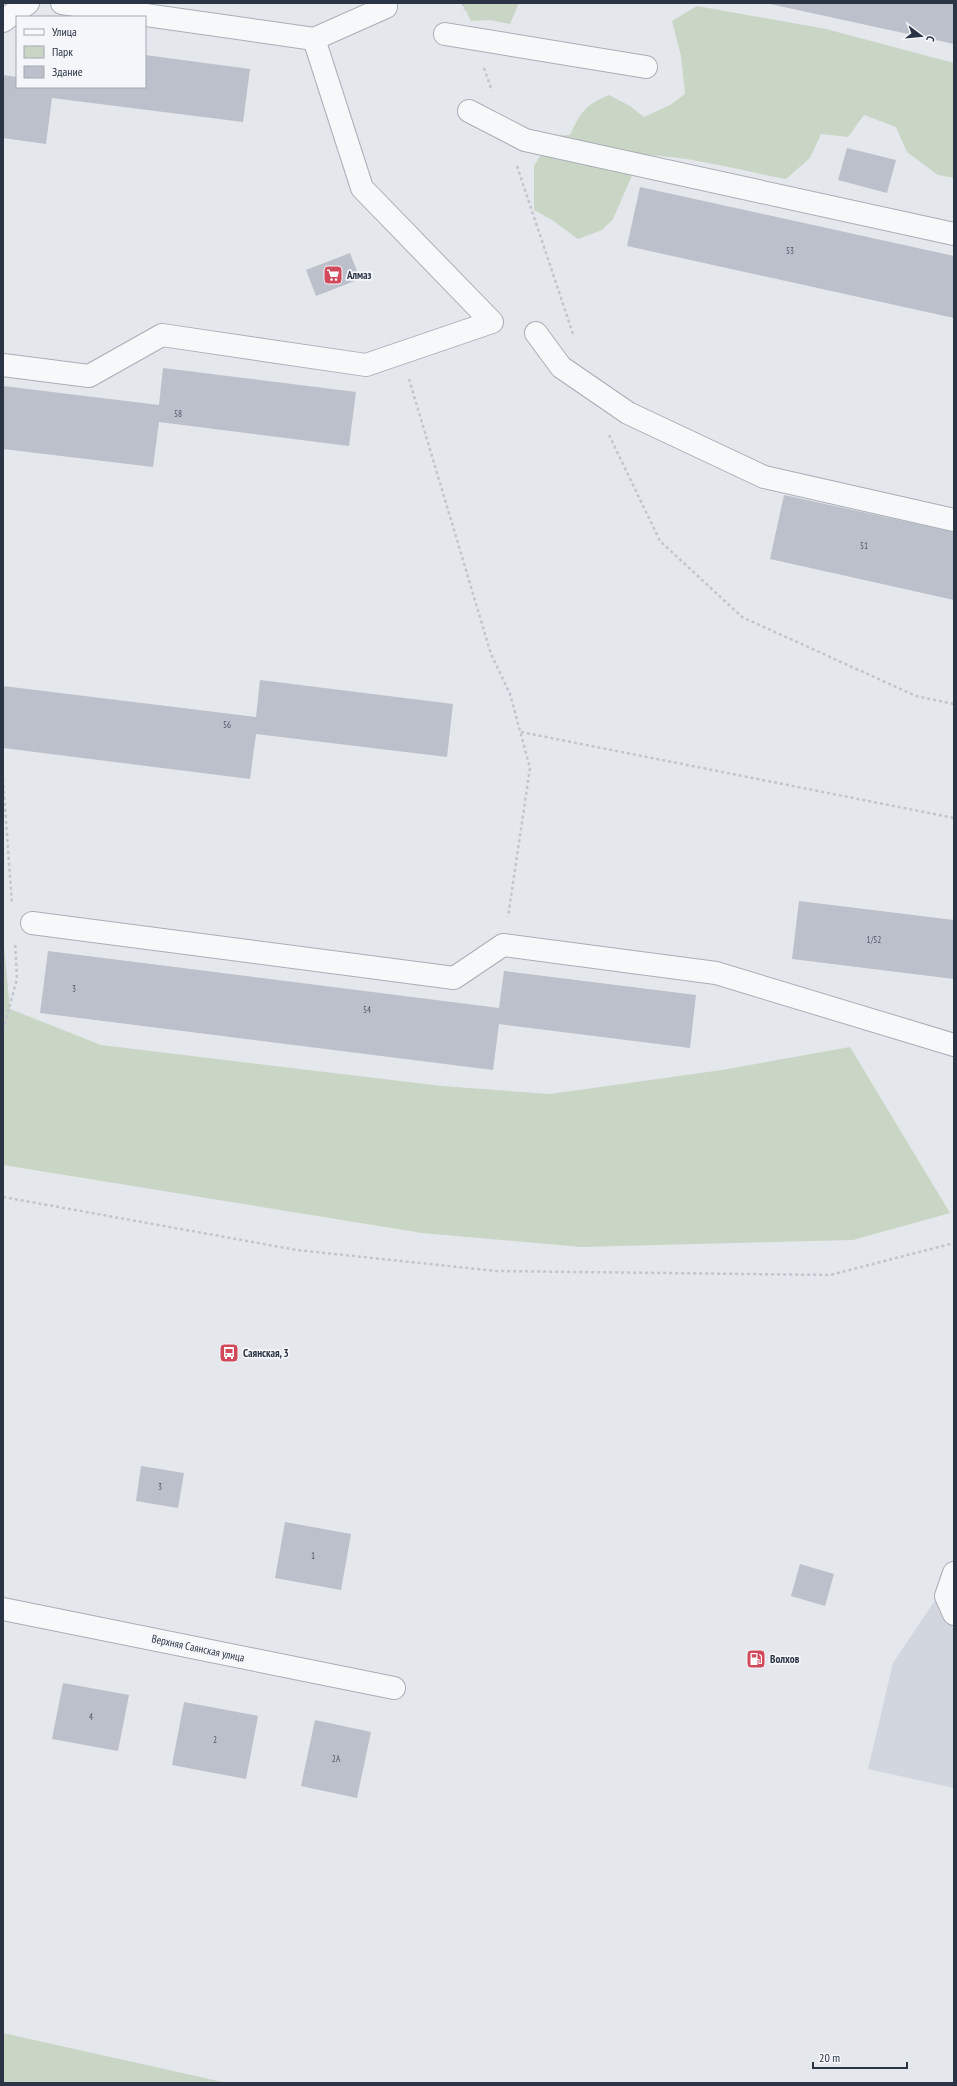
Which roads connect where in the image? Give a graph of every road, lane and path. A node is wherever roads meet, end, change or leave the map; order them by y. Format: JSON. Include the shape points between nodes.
{"nodes":[{"id":1,"x":28,"y":3,"type":"edge"},
{"id":2,"x":62,"y":3,"type":"edge"},
{"id":3,"x":386,"y":7,"type":"dead end"},
{"id":4,"x":3,"y":21,"type":"edge"},
{"id":5,"x":445,"y":34,"type":"dead end"},
{"id":6,"x":314,"y":39,"type":"junction"},
{"id":7,"x":646,"y":66,"type":"dead end"},
{"id":8,"x":469,"y":111,"type":"dead end"},
{"id":9,"x":954,"y":234,"type":"edge"},
{"id":10,"x":536,"y":333,"type":"dead end"},
{"id":11,"x":402,"y":353,"type":"junction"},
{"id":12,"x":3,"y":365,"type":"edge"},
{"id":13,"x":954,"y":520,"type":"edge"},
{"id":14,"x":521,"y":732,"type":"junction"},
{"id":15,"x":954,"y":818,"type":"edge"},
{"id":16,"x":32,"y":923,"type":"dead end"},
{"id":17,"x":503,"y":945,"type":"junction"},
{"id":18,"x":954,"y":1045,"type":"edge"},
{"id":19,"x":3,"y":1197,"type":"edge"},
{"id":20,"x":954,"y":1244,"type":"edge"},
{"id":21,"x":954,"y":1573,"type":"edge"},
{"id":22,"x":3,"y":1609,"type":"edge"},
{"id":23,"x":954,"y":1614,"type":"edge"},
{"id":24,"x":394,"y":1688,"type":"dead end"}],
"edges":[{"from":1,"to":4,"type":"street"},
{"from":2,"to":6,"type":"street"},
{"from":3,"to":6,"type":"street"},
{"from":5,"to":7,"type":"street"},
{"from":6,"to":11,"type":"street","via":[[362,188],[492,322]]},
{"from":8,"to":9,"type":"street","via":[[525,140]]},
{"from":10,"to":13,"type":"street","via":[[561,367],[628,413],[764,477]]},
{"from":11,"to":12,"type":"street","via":[[366,365],[162,335],[89,376]]},
{"from":11,"to":14,"type":"path","via":[[491,654],[510,694]]},
{"from":14,"to":15,"type":"path"},
{"from":14,"to":17,"type":"path","via":[[530,768]]},
{"from":16,"to":17,"type":"street","via":[[454,978]]},
{"from":17,"to":18,"type":"street","via":[[716,972]]},
{"from":19,"to":20,"type":"path","via":[[297,1250],[496,1271],[830,1275]]},
{"from":21,"to":23,"type":"street","via":[[946,1596]]},
{"from":22,"to":24,"type":"street","name":"Верхняя Саянская улица"}]}
